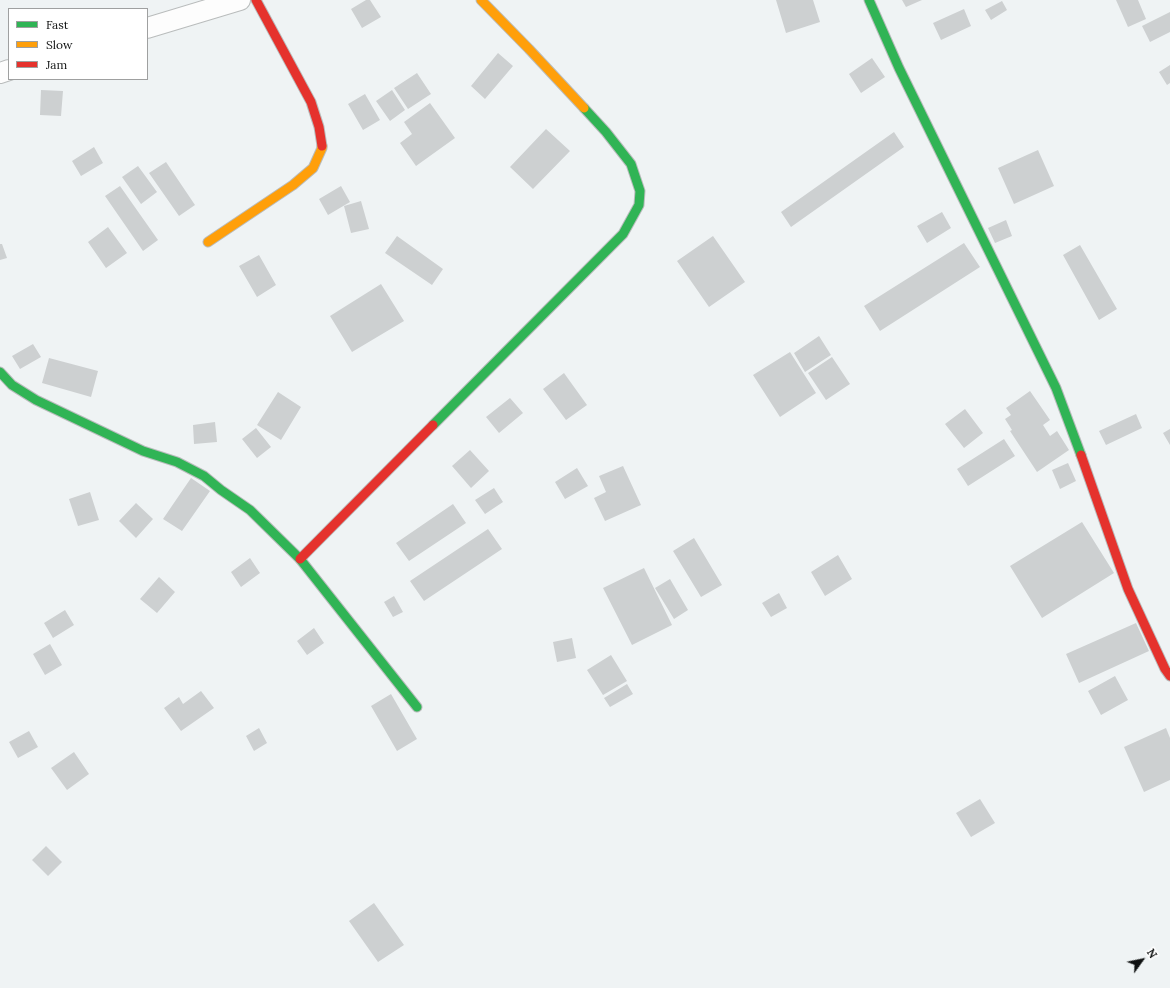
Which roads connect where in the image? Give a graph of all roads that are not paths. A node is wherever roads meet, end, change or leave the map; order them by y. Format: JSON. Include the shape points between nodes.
{"nodes":[{"id":1,"x":240,"y":0,"type":"edge"},
{"id":2,"x":256,"y":0,"type":"edge"},
{"id":3,"x":481,"y":0,"type":"edge"},
{"id":4,"x":869,"y":0,"type":"edge"},
{"id":5,"x":148,"y":28,"type":"edge"},
{"id":6,"x":208,"y":242,"type":"dead end"},
{"id":7,"x":0,"y":372,"type":"edge"},
{"id":8,"x":300,"y":559,"type":"junction"},
{"id":9,"x":1170,"y":676,"type":"edge"},
{"id":10,"x":417,"y":707,"type":"dead end"}],
"edges":[{"from":1,"to":5,"type":"street"},
{"from":2,"to":6,"type":"street","via":[[311,102],[322,148],[313,168],[293,185]]},
{"from":3,"to":8,"type":"street","via":[[530,49],[631,164],[640,191],[639,205],[623,234]]},
{"from":4,"to":9,"type":"street","via":[[1056,388],[1128,589]]},
{"from":7,"to":8,"type":"street","via":[[12,385],[36,400],[204,476],[250,510]]},
{"from":8,"to":10,"type":"street"}]}
